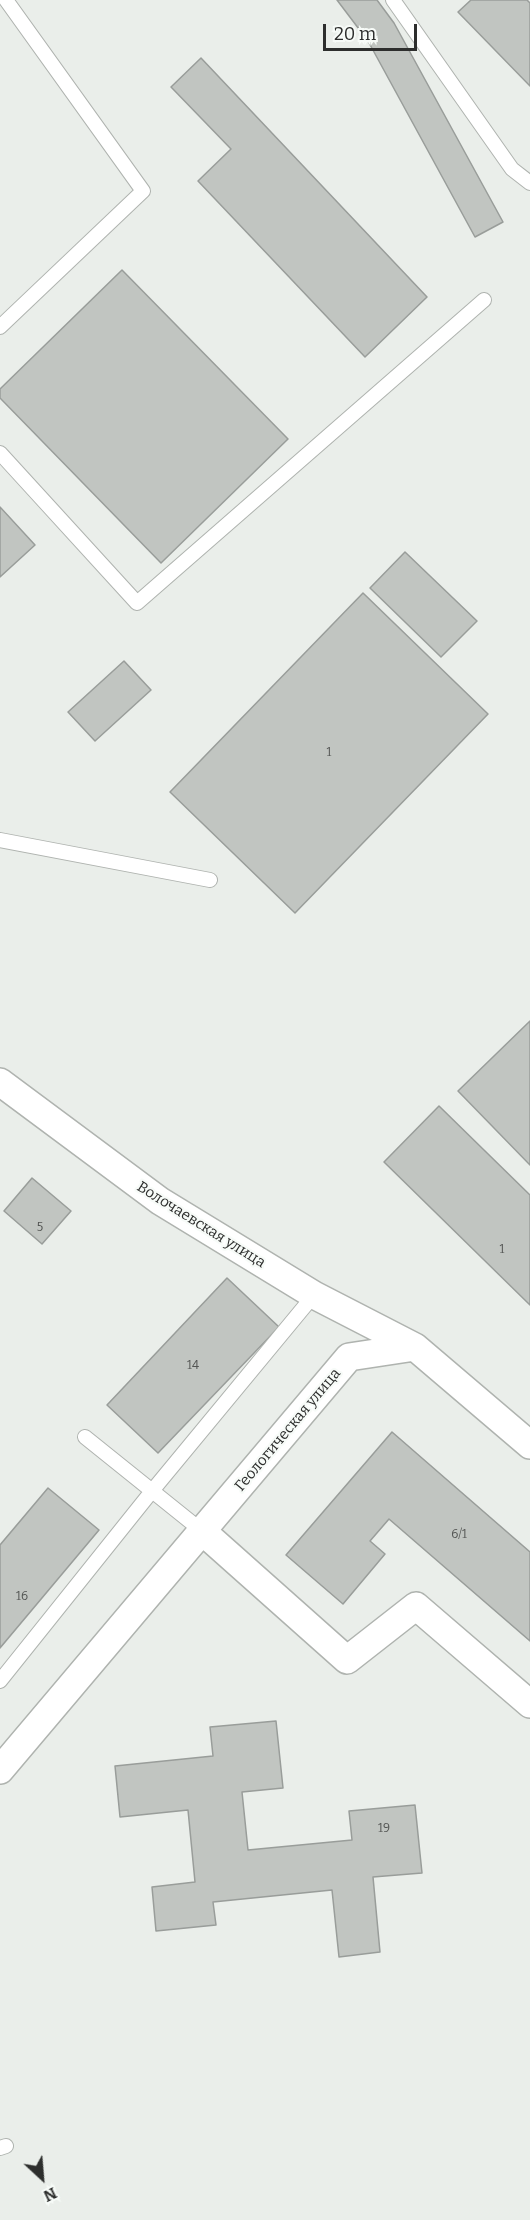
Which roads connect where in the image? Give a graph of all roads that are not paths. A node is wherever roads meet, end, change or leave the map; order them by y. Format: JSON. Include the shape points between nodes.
{"nodes":[{"id":1,"x":6,"y":0,"type":"edge"},
{"id":2,"x":393,"y":0,"type":"edge"},
{"id":3,"x":530,"y":183,"type":"edge"},
{"id":4,"x":484,"y":300,"type":"dead end"},
{"id":5,"x":0,"y":327,"type":"edge"},
{"id":6,"x":0,"y":453,"type":"edge"},
{"id":7,"x":0,"y":840,"type":"edge"},
{"id":8,"x":210,"y":880,"type":"dead end"},
{"id":9,"x":0,"y":1082,"type":"edge"},
{"id":10,"x":314,"y":1295,"type":"junction"},
{"id":11,"x":415,"y":1347,"type":"junction"},
{"id":12,"x":85,"y":1437,"type":"dead end"},
{"id":13,"x":530,"y":1445,"type":"edge"},
{"id":14,"x":152,"y":1491,"type":"junction"},
{"id":15,"x":202,"y":1532,"type":"junction"},
{"id":16,"x":0,"y":1681,"type":"edge"},
{"id":17,"x":530,"y":1704,"type":"edge"},
{"id":18,"x":1,"y":1767,"type":"edge"}],
"edges":[{"from":1,"to":5,"type":"lane","via":[[143,191]]},
{"from":2,"to":3,"type":"lane","via":[[512,169]]},
{"from":4,"to":6,"type":"lane","via":[[137,603]]},
{"from":7,"to":8,"type":"lane"},
{"from":9,"to":10,"type":"street","name":"Волочаевская улица","via":[[160,1201]]},
{"from":10,"to":11,"type":"street","name":"Волочаевская улица"},
{"from":10,"to":14,"type":"lane"},
{"from":11,"to":13,"type":"street"},
{"from":11,"to":15,"type":"street","name":"Геологическая улица","via":[[349,1357]]},
{"from":12,"to":14,"type":"lane"},
{"from":14,"to":15,"type":"lane"},
{"from":14,"to":16,"type":"lane"},
{"from":15,"to":17,"type":"street","via":[[347,1660],[416,1606]]},
{"from":15,"to":18,"type":"street","name":"Геологическая улица"}]}
